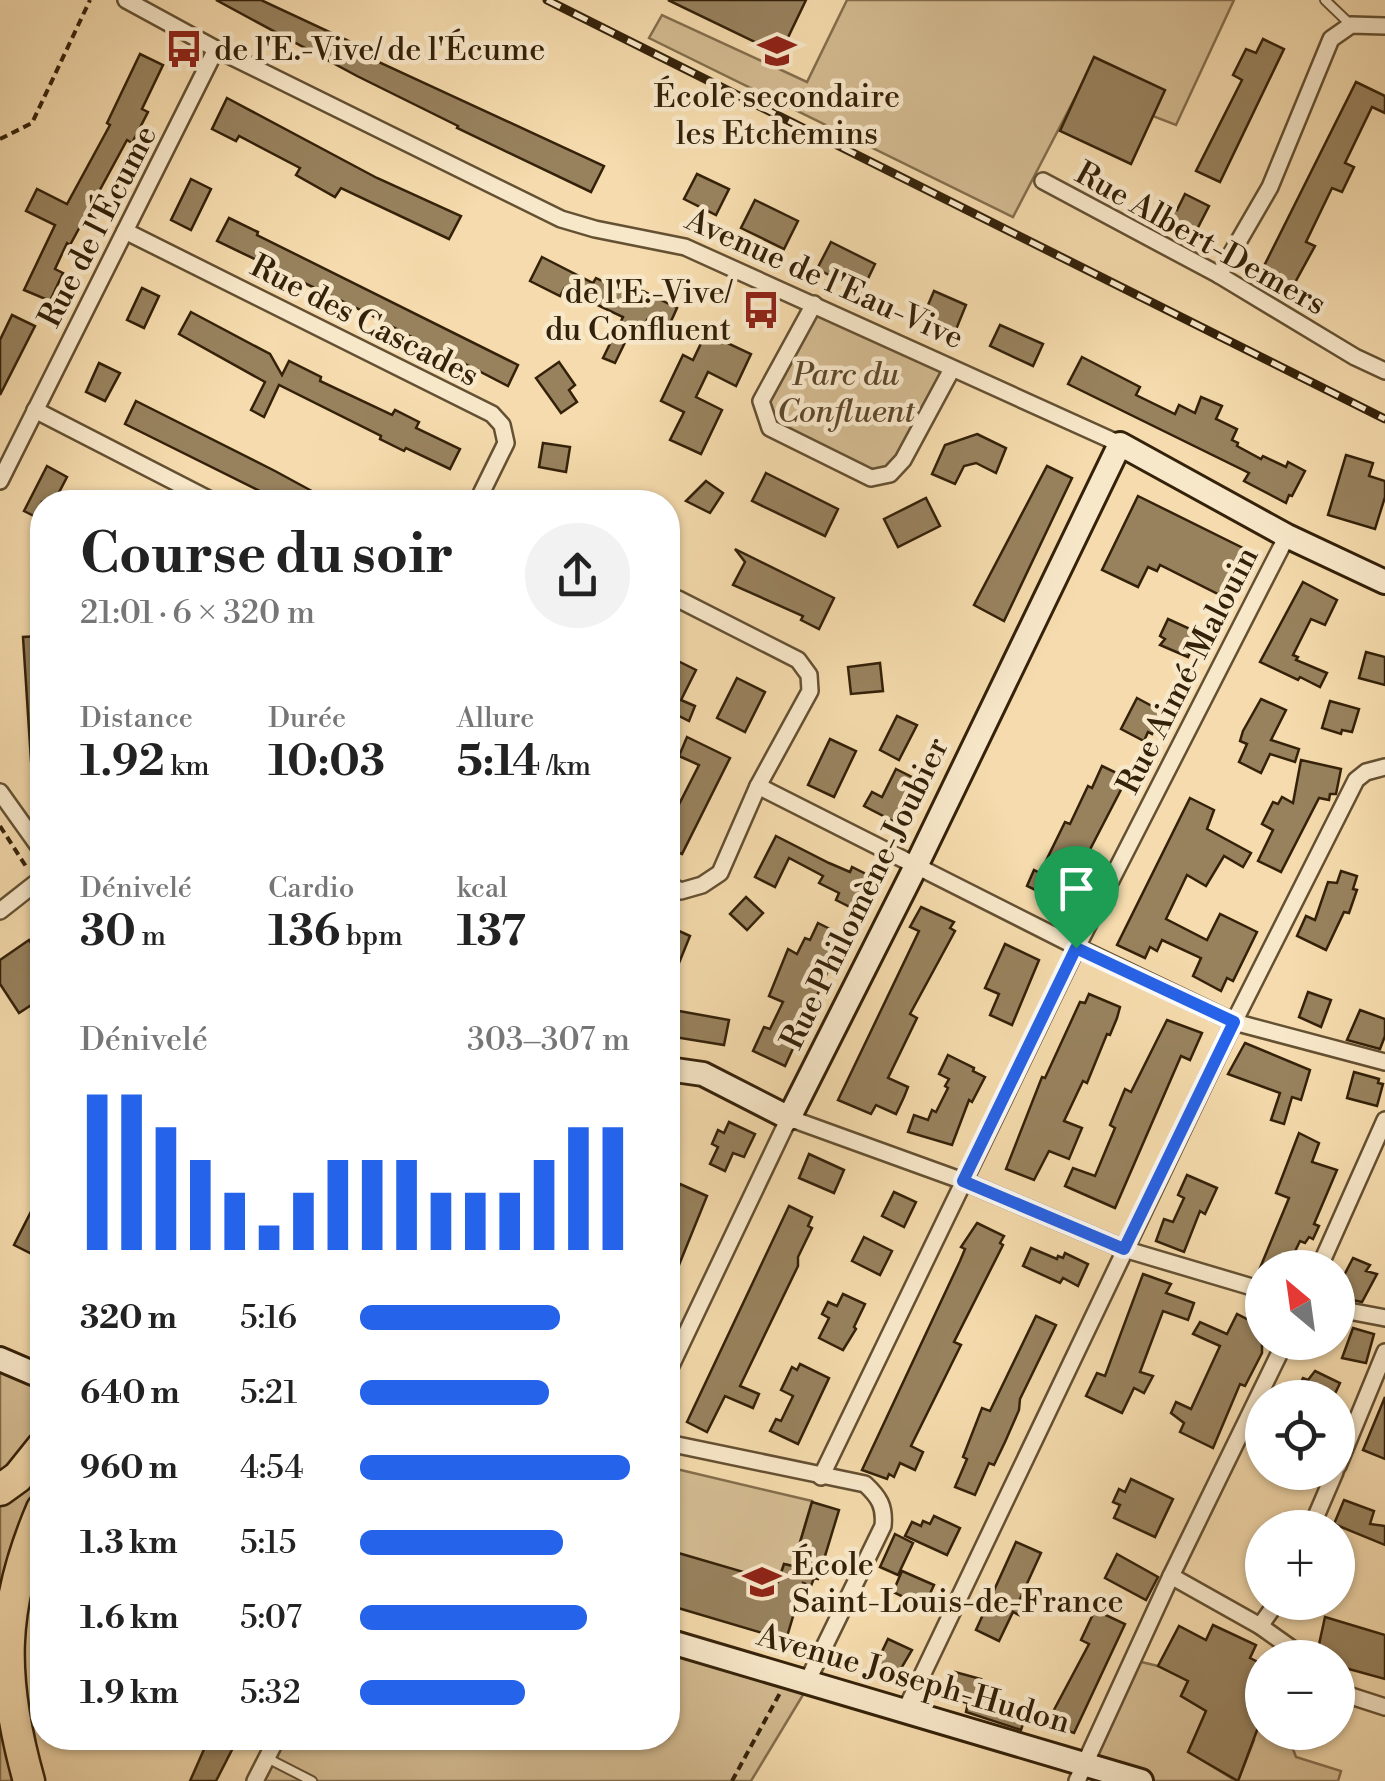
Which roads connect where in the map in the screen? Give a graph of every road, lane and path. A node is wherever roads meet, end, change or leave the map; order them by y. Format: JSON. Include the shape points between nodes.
{"nodes":[{"id":1,"x":90,"y":0,"type":"edge"},
{"id":2,"x":126,"y":0,"type":"edge"},
{"id":3,"x":1325,"y":0,"type":"edge"},
{"id":4,"x":1351,"y":25,"type":"junction"},
{"id":5,"x":1385,"y":26,"type":"edge"},
{"id":6,"x":216,"y":48,"type":"junction"},
{"id":7,"x":0,"y":139,"type":"edge"},
{"id":8,"x":1042,"y":181,"type":"dead end"},
{"id":9,"x":126,"y":231,"type":"junction"},
{"id":10,"x":1219,"y":275,"type":"junction"},
{"id":11,"x":814,"y":304,"type":"junction"},
{"id":12,"x":952,"y":369,"type":"junction"},
{"id":13,"x":1385,"y":370,"type":"edge"},
{"id":14,"x":34,"y":410,"type":"junction"},
{"id":15,"x":1120,"y":444,"type":"junction"},
{"id":16,"x":0,"y":481,"type":"edge"},
{"id":17,"x":191,"y":490,"type":"edge"},
{"id":18,"x":483,"y":490,"type":"edge"},
{"id":19,"x":1287,"y":536,"type":"junction"},
{"id":20,"x":1345,"y":564,"type":"junction"},
{"id":21,"x":1385,"y":570,"type":"edge"},
{"id":22,"x":1385,"y":582,"type":"edge"},
{"id":23,"x":680,"y":600,"type":"edge"},
{"id":24,"x":1385,"y":767,"type":"edge"},
{"id":25,"x":758,"y":786,"type":"junction"},
{"id":26,"x":0,"y":792,"type":"edge"},
{"id":27,"x":0,"y":826,"type":"edge"},
{"id":28,"x":30,"y":834,"type":"edge"},
{"id":29,"x":916,"y":864,"type":"junction"},
{"id":30,"x":26,"y":866,"type":"dead end"},
{"id":31,"x":30,"y":887,"type":"edge"},
{"id":32,"x":680,"y":891,"type":"edge"},
{"id":33,"x":0,"y":911,"type":"edge"},
{"id":34,"x":1076,"y":948,"type":"junction"},
{"id":35,"x":1234,"y":1022,"type":"junction"},
{"id":36,"x":1385,"y":1062,"type":"edge"},
{"id":37,"x":680,"y":1071,"type":"edge"},
{"id":38,"x":789,"y":1118,"type":"junction"},
{"id":39,"x":1385,"y":1120,"type":"edge"},
{"id":40,"x":963,"y":1181,"type":"junction"},
{"id":41,"x":1124,"y":1249,"type":"junction"},
{"id":42,"x":1327,"y":1250,"type":"edge"},
{"id":43,"x":1245,"y":1285,"type":"edge"},
{"id":44,"x":1355,"y":1312,"type":"edge"},
{"id":45,"x":1385,"y":1318,"type":"edge"},
{"id":46,"x":680,"y":1347,"type":"edge"},
{"id":47,"x":1385,"y":1352,"type":"edge"},
{"id":48,"x":0,"y":1359,"type":"edge"},
{"id":49,"x":1276,"y":1360,"type":"edge"},
{"id":50,"x":30,"y":1372,"type":"edge"},
{"id":51,"x":1355,"y":1424,"type":"edge"},
{"id":52,"x":680,"y":1447,"type":"edge"},
{"id":53,"x":30,"y":1462,"type":"edge"},
{"id":54,"x":821,"y":1478,"type":"junction"},
{"id":55,"x":0,"y":1490,"type":"edge"},
{"id":56,"x":30,"y":1535,"type":"edge"},
{"id":57,"x":1171,"y":1576,"type":"junction"},
{"id":58,"x":1264,"y":1620,"type":"edge"},
{"id":59,"x":1260,"y":1626,"type":"junction"},
{"id":60,"x":1280,"y":1640,"type":"edge"},
{"id":61,"x":680,"y":1644,"type":"edge"},
{"id":62,"x":799,"y":1678,"type":"junction"},
{"id":63,"x":1355,"y":1698,"type":"edge"},
{"id":64,"x":1385,"y":1707,"type":"edge"},
{"id":65,"x":905,"y":1712,"type":"junction"},
{"id":66,"x":270,"y":1750,"type":"edge"},
{"id":67,"x":266,"y":1758,"type":"junction"},
{"id":68,"x":1081,"y":1771,"type":"edge"},
{"id":69,"x":29,"y":1781,"type":"edge"},
{"id":70,"x":256,"y":1781,"type":"edge"},
{"id":71,"x":312,"y":1781,"type":"edge"},
{"id":72,"x":732,"y":1781,"type":"edge"},
{"id":73,"x":1141,"y":1781,"type":"edge"}],
"edges":[{"from":1,"to":7,"type":"path","via":[[32,123]]},
{"from":2,"to":6,"type":"street","name":"Avenue de l'Eau-Vive"},
{"from":3,"to":4,"type":"lane"},
{"from":4,"to":5,"type":"street"},
{"from":4,"to":10,"type":"street","via":[[1332,40],[1270,188]]},
{"from":6,"to":9,"type":"street","name":"Rue de l'Écume"},
{"from":6,"to":11,"type":"street","name":"Avenue de l'Eau-Vive","via":[[561,219],[685,246]]},
{"from":8,"to":10,"type":"street","name":"Rue Albert-Demers"},
{"from":9,"to":14,"type":"street","name":"Rue de l'Écume"},
{"from":9,"to":18,"type":"street","name":"Rue des Cascades","via":[[492,414],[506,442]]},
{"from":10,"to":13,"type":"street","name":"Rue Albert-Demers"},
{"from":11,"to":12,"type":"street","name":"Avenue de l'Eau-Vive"},
{"from":11,"to":12,"type":"street","via":[[761,401],[764,415],[770,428],[871,478],[890,474],[904,460]]},
{"from":12,"to":15,"type":"street","name":"Avenue de l'Eau-Vive"},
{"from":14,"to":16,"type":"street","name":"Rue de l'Écume"},
{"from":14,"to":17,"type":"street"},
{"from":15,"to":19,"type":"street","name":"Avenue de l'Eau-Vive"},
{"from":15,"to":29,"type":"street","name":"Rue Philomène-Joubier"},
{"from":19,"to":20,"type":"street","name":"Avenue de l'Eau-Vive"},
{"from":19,"to":34,"type":"street","name":"Rue Aimé-Malouin"},
{"from":20,"to":21,"type":"street"},
{"from":20,"to":22,"type":"street","name":"Avenue de l'Eau-Vive"},
{"from":23,"to":25,"type":"street","via":[[798,660],[809,675],[810,690]]},
{"from":24,"to":35,"type":"street","via":[[1356,780]]},
{"from":25,"to":29,"type":"street"},
{"from":25,"to":32,"type":"street","via":[[720,873]]},
{"from":26,"to":28,"type":"street"},
{"from":27,"to":30,"type":"path"},
{"from":29,"to":34,"type":"street"},
{"from":29,"to":38,"type":"street","name":"Rue Philomène-Joubier"},
{"from":31,"to":33,"type":"street"},
{"from":34,"to":35,"type":"street"},
{"from":34,"to":40,"type":"street","name":"Rue Aimé-Malouin"},
{"from":35,"to":36,"type":"street"},
{"from":35,"to":41,"type":"street"},
{"from":37,"to":38,"type":"street","via":[[703,1074]]},
{"from":38,"to":40,"type":"street"},
{"from":38,"to":46,"type":"street","name":"Rue Philomène-Joubier"},
{"from":39,"to":42,"type":"street"},
{"from":40,"to":41,"type":"street"},
{"from":40,"to":54,"type":"street","name":"Rue Aimé-Malouin"},
{"from":41,"to":43,"type":"street"},
{"from":41,"to":65,"type":"street"},
{"from":44,"to":45,"type":"street"},
{"from":47,"to":51,"type":"street"},
{"from":48,"to":50,"type":"street"},
{"from":49,"to":57,"type":"street"},
{"from":52,"to":54,"type":"street"},
{"from":53,"to":55,"type":"highway"},
{"from":54,"to":62,"type":"street","via":[[865,1484],[879,1497],[883,1526]]},
{"from":56,"to":69,"type":"highway","via":[[10,1585],[2,1652],[8,1714]]},
{"from":57,"to":59,"type":"street"},
{"from":57,"to":68,"type":"street"},
{"from":58,"to":59,"type":"street"},
{"from":59,"to":60,"type":"street"},
{"from":61,"to":62,"type":"street","name":"Avenue Joseph-Hudon"},
{"from":62,"to":65,"type":"street","name":"Avenue Joseph-Hudon"},
{"from":62,"to":72,"type":"path"},
{"from":63,"to":64,"type":"street"},
{"from":65,"to":68,"type":"street","name":"Avenue Joseph-Hudon"},
{"from":66,"to":67,"type":"street"},
{"from":67,"to":70,"type":"street"},
{"from":67,"to":71,"type":"lane"},
{"from":68,"to":73,"type":"street","name":"Avenue Joseph-Hudon"}]}
